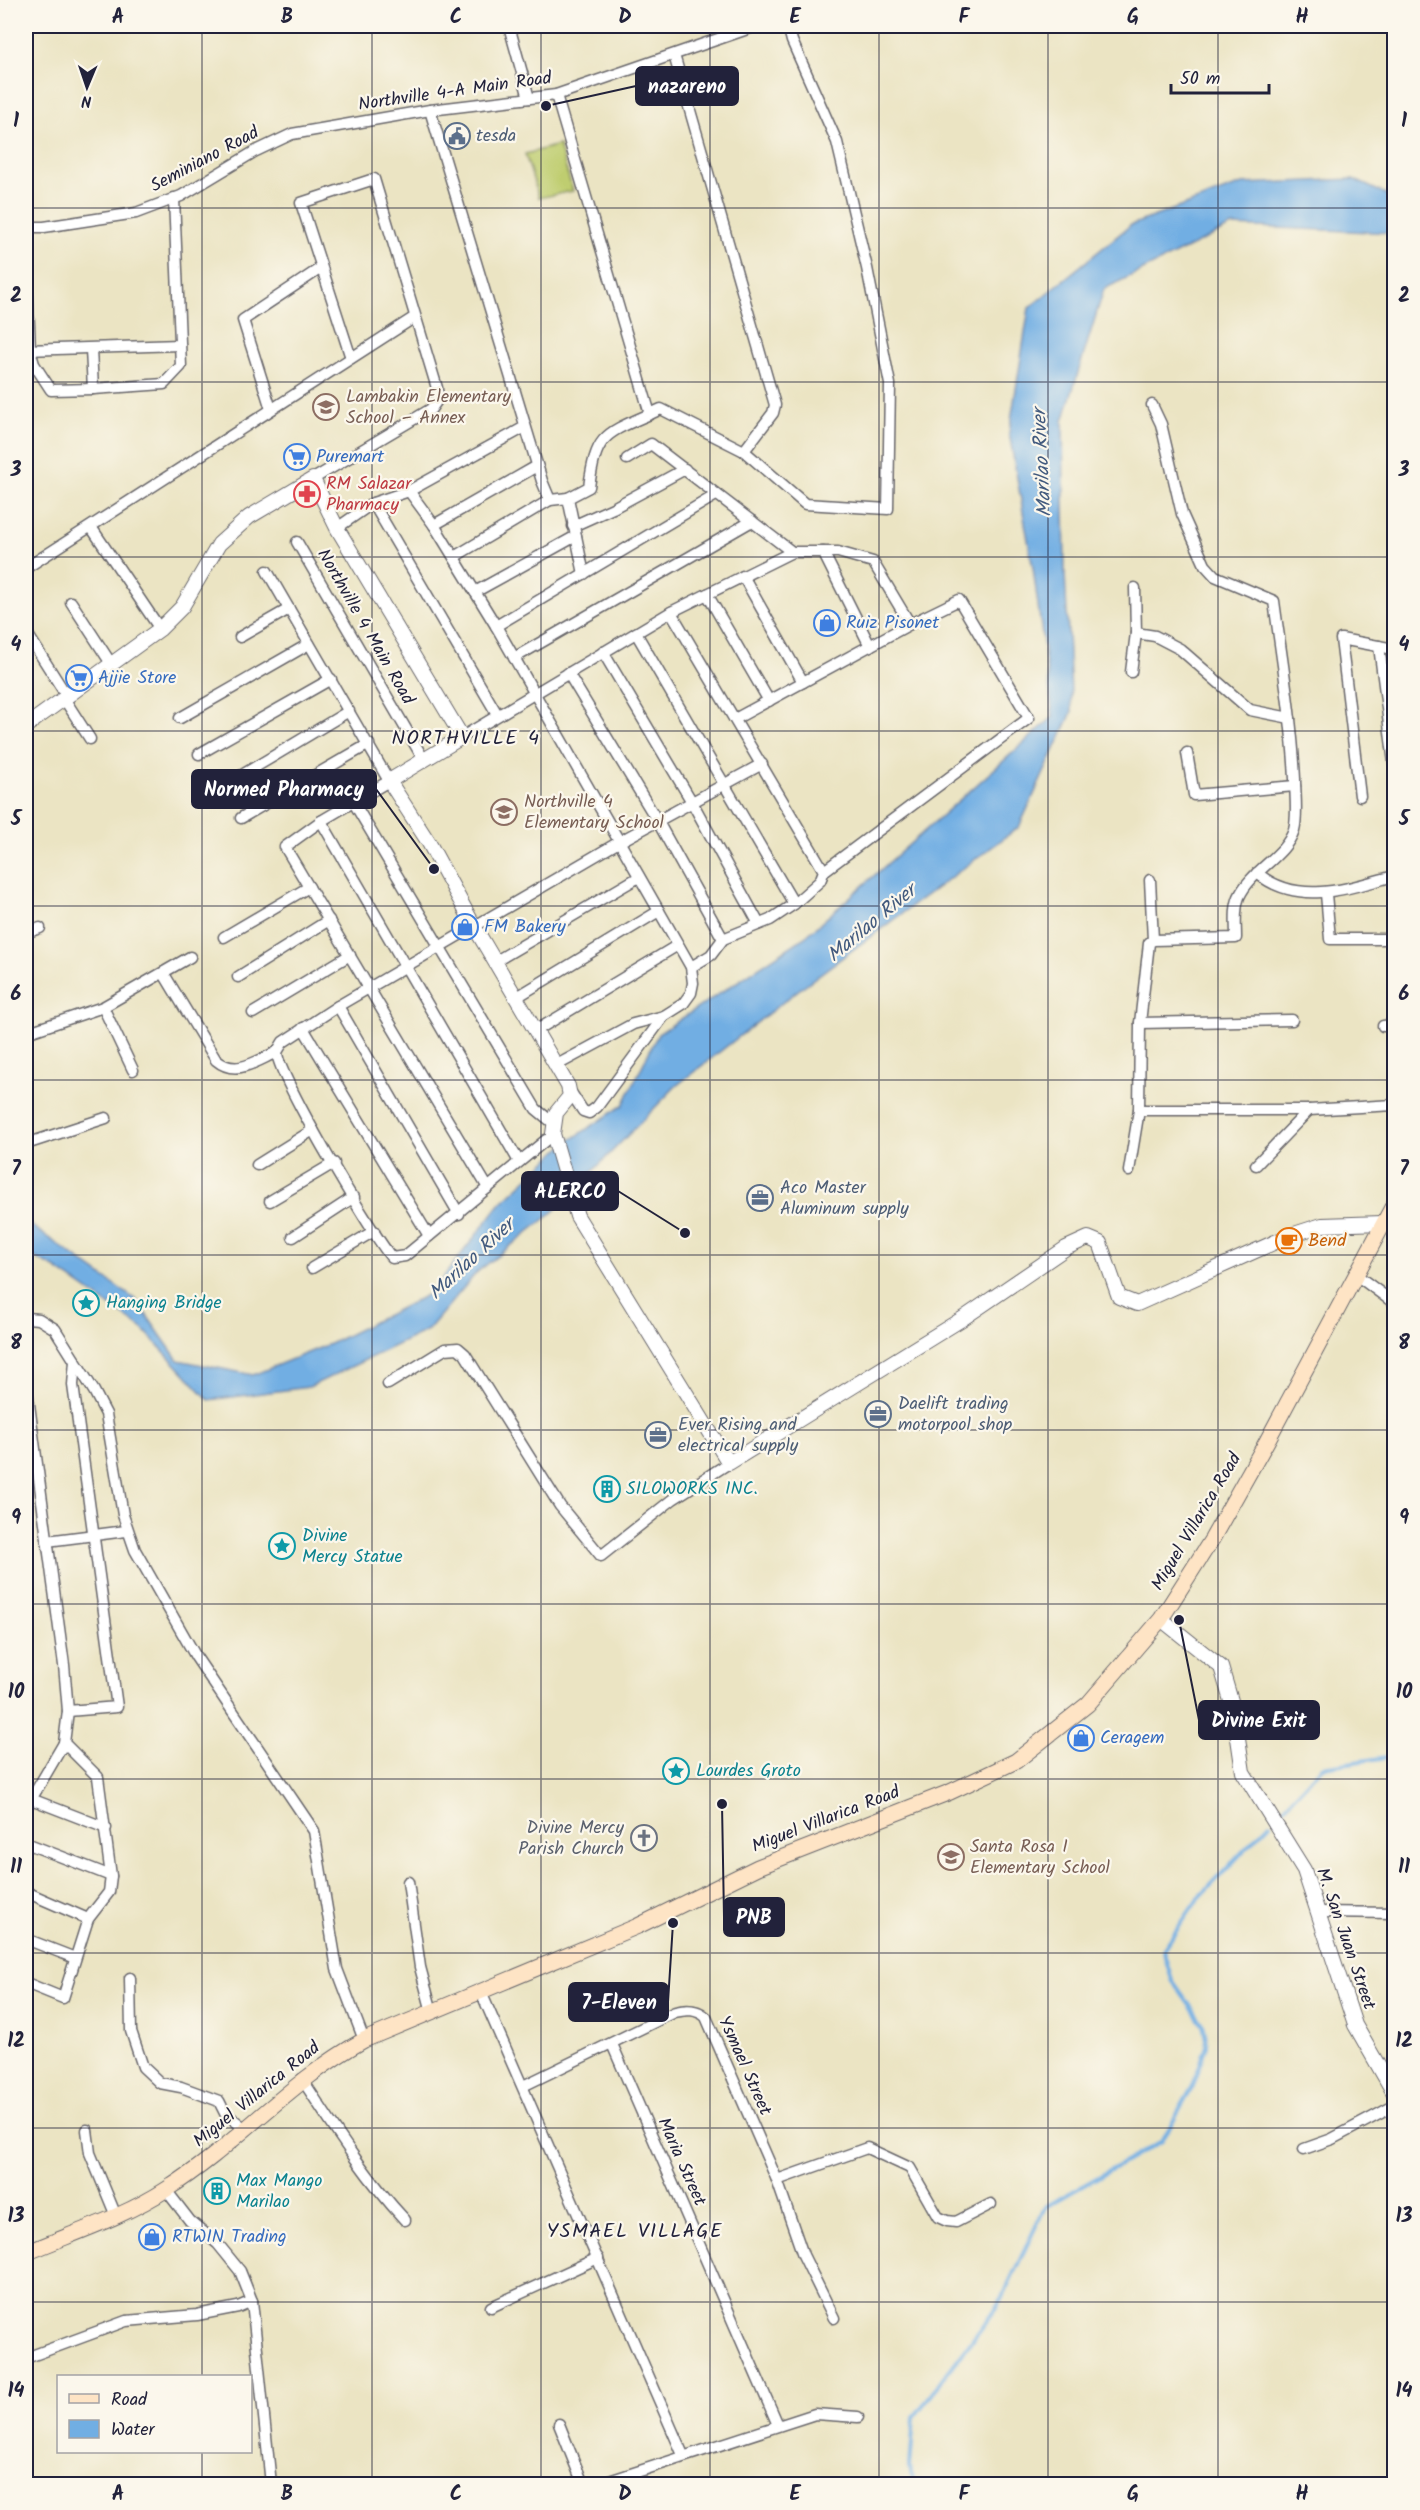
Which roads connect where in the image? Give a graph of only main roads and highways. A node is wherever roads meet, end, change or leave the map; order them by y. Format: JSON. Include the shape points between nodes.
{"nodes":[{"id":1,"x":1395,"y":1204,"type":"edge"},
{"id":2,"x":26,"y":2253,"type":"edge"}],
"edges":[{"from":1,"to":2,"type":"main road","name":"Miguel Villarica Road","via":[[1267,1442],[1161,1619],[1088,1704],[1016,1761],[950,1792],[758,1867],[638,1926],[364,2040],[302,2079],[206,2162],[166,2190],[116,2216]]}]}
